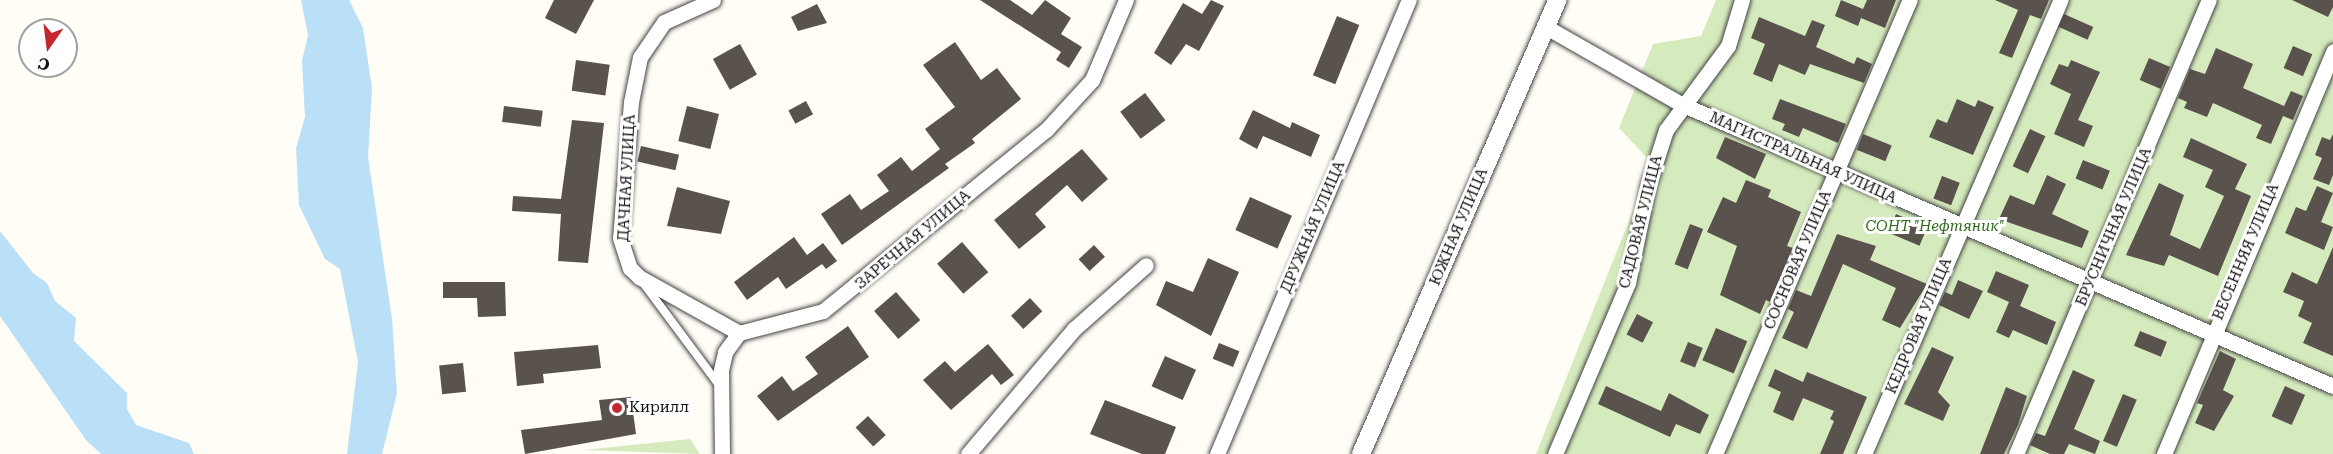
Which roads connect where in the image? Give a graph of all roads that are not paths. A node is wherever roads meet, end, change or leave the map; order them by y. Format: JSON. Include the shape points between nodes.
{"nodes":[{"id":1,"x":712,"y":0,"type":"edge"},
{"id":2,"x":1126,"y":0,"type":"edge"},
{"id":3,"x":1409,"y":0,"type":"edge"},
{"id":4,"x":1557,"y":0,"type":"edge"},
{"id":5,"x":1742,"y":0,"type":"edge"},
{"id":6,"x":1910,"y":0,"type":"edge"},
{"id":7,"x":2060,"y":0,"type":"edge"},
{"id":8,"x":2209,"y":0,"type":"edge"},
{"id":9,"x":1546,"y":27,"type":"junction"},
{"id":10,"x":2333,"y":51,"type":"edge"},
{"id":11,"x":1681,"y":104,"type":"junction"},
{"id":12,"x":1835,"y":173,"type":"junction"},
{"id":13,"x":1961,"y":228,"type":"junction"},
{"id":14,"x":1146,"y":265,"type":"dead end"},
{"id":15,"x":639,"y":277,"type":"junction"},
{"id":16,"x":2091,"y":283,"type":"junction"},
{"id":17,"x":739,"y":333,"type":"junction"},
{"id":18,"x":2211,"y":333,"type":"junction"},
{"id":19,"x":2333,"y":386,"type":"edge"},
{"id":20,"x":720,"y":387,"type":"junction"},
{"id":21,"x":722,"y":454,"type":"edge"},
{"id":22,"x":968,"y":454,"type":"edge"},
{"id":23,"x":1217,"y":454,"type":"edge"},
{"id":24,"x":1361,"y":454,"type":"edge"},
{"id":25,"x":1555,"y":454,"type":"edge"},
{"id":26,"x":1715,"y":454,"type":"edge"},
{"id":27,"x":1864,"y":454,"type":"edge"},
{"id":28,"x":2016,"y":454,"type":"edge"},
{"id":29,"x":2164,"y":454,"type":"edge"}],
"edges":[{"from":1,"to":15,"type":"street","name":"ДАЧНАЯ УЛИЦА","via":[[674,15],[654,31],[636,71],[620,238],[630,268]]},
{"from":2,"to":17,"type":"street","name":"ЗАРЕЧНАЯ УЛИЦА","via":[[1092,80],[1054,122],[832,305],[803,320]]},
{"from":3,"to":23,"type":"street","name":"ДРУЖНАЯ УЛИЦА"},
{"from":4,"to":9,"type":"street","name":"ЮЖНАЯ УЛИЦА"},
{"from":5,"to":11,"type":"street","name":"САДОВАЯ УЛИЦА","via":[[1728,46]]},
{"from":6,"to":12,"type":"street","name":"СОСНОВАЯ УЛИЦА"},
{"from":7,"to":13,"type":"street","name":"КЕДРОВАЯ УЛИЦА"},
{"from":8,"to":16,"type":"street","name":"БРУСНИЧНАЯ УЛИЦА"},
{"from":9,"to":11,"type":"street","name":"МАГИСТРАЛЬНАЯ УЛИЦА"},
{"from":9,"to":24,"type":"street","name":"ЮЖНАЯ УЛИЦА"},
{"from":10,"to":18,"type":"street","name":"ВЕСЕННЯЯ УЛИЦА"},
{"from":11,"to":12,"type":"street","name":"МАГИСТРАЛЬНАЯ УЛИЦА"},
{"from":11,"to":25,"type":"street","name":"САДОВАЯ УЛИЦА","via":[[1665,130],[1648,186],[1628,283]]},
{"from":12,"to":13,"type":"street","name":"МАГИСТРАЛЬНАЯ УЛИЦА"},
{"from":12,"to":26,"type":"street","name":"СОСНОВАЯ УЛИЦА"},
{"from":13,"to":16,"type":"street","name":"МАГИСТРАЛЬНАЯ УЛИЦА"},
{"from":13,"to":27,"type":"street","name":"КЕДРОВАЯ УЛИЦА"},
{"from":14,"to":22,"type":"street","via":[[1074,329]]},
{"from":15,"to":17,"type":"street"},
{"from":15,"to":20,"type":"lane"},
{"from":16,"to":18,"type":"street","name":"МАГИСТРАЛЬНАЯ УЛИЦА"},
{"from":16,"to":28,"type":"street","name":"БРУСНИЧНАЯ УЛИЦА"},
{"from":17,"to":20,"type":"street","via":[[725,352]]},
{"from":18,"to":19,"type":"street","name":"МАГИСТРАЛЬНАЯ УЛИЦА"},
{"from":18,"to":29,"type":"street","name":"ВЕСЕННЯЯ УЛИЦА"},
{"from":20,"to":21,"type":"street"}]}
